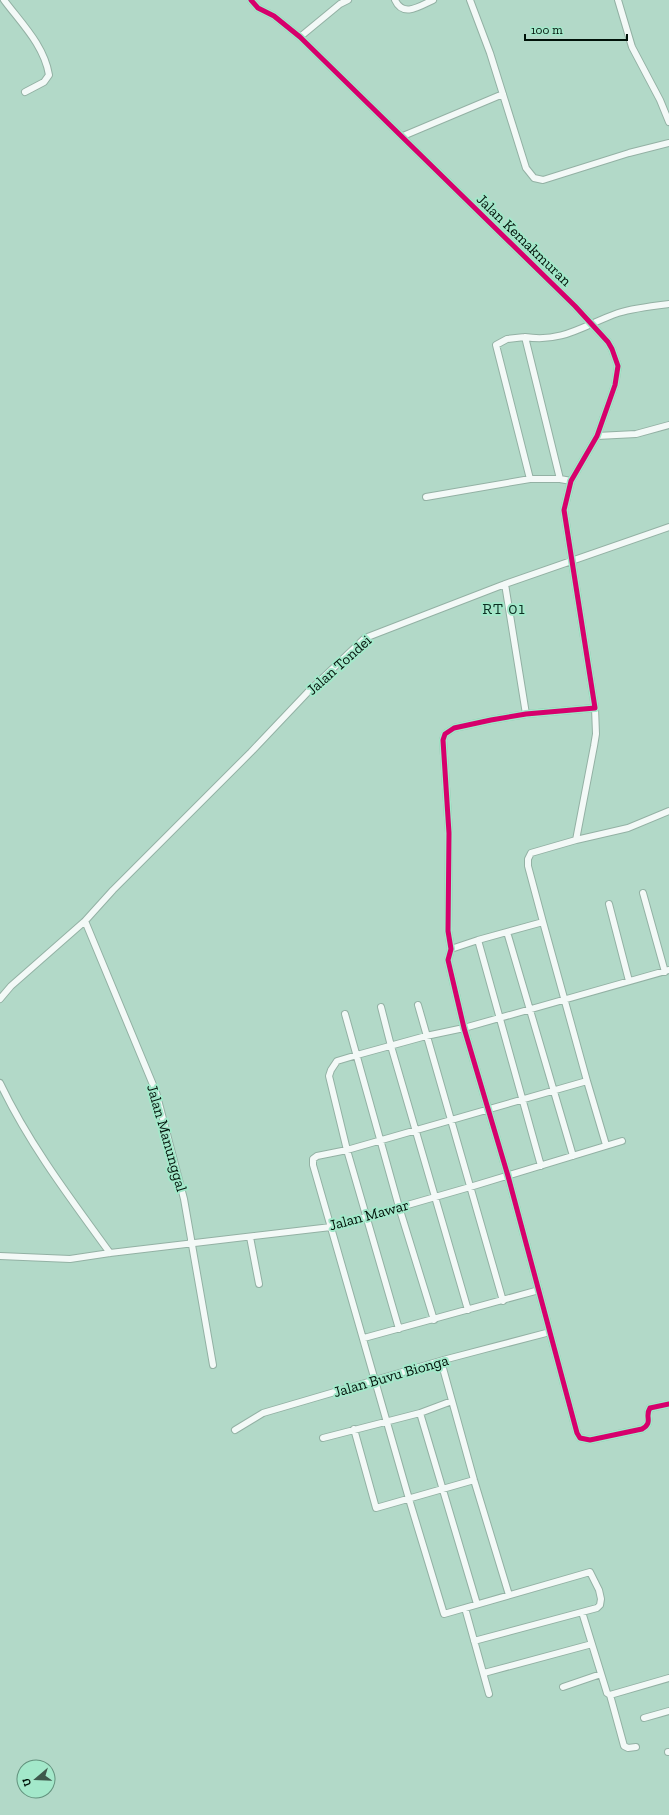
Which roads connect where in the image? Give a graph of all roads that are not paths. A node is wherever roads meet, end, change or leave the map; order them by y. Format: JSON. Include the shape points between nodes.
{"nodes":[{"id":1,"x":4,"y":0,"type":"edge"},
{"id":2,"x":251,"y":0,"type":"edge"},
{"id":3,"x":348,"y":0,"type":"edge"},
{"id":4,"x":395,"y":0,"type":"edge"},
{"id":5,"x":433,"y":0,"type":"edge"},
{"id":6,"x":470,"y":0,"type":"edge"},
{"id":7,"x":618,"y":0,"type":"edge"},
{"id":8,"x":300,"y":37,"type":"junction"},
{"id":9,"x":25,"y":92,"type":"dead end"},
{"id":10,"x":503,"y":94,"type":"junction"},
{"id":11,"x":669,"y":122,"type":"edge"},
{"id":12,"x":403,"y":136,"type":"junction"},
{"id":13,"x":669,"y":143,"type":"edge"},
{"id":14,"x":669,"y":304,"type":"edge"},
{"id":15,"x":593,"y":325,"type":"junction"},
{"id":16,"x":525,"y":337,"type":"junction"},
{"id":17,"x":669,"y":425,"type":"edge"},
{"id":18,"x":597,"y":436,"type":"junction"},
{"id":19,"x":530,"y":479,"type":"junction"},
{"id":20,"x":560,"y":479,"type":"junction"},
{"id":21,"x":571,"y":481,"type":"junction"},
{"id":22,"x":426,"y":497,"type":"dead end"},
{"id":23,"x":669,"y":527,"type":"edge"},
{"id":24,"x":573,"y":561,"type":"junction"},
{"id":25,"x":505,"y":584,"type":"junction"},
{"id":26,"x":595,"y":708,"type":"junction"},
{"id":27,"x":526,"y":714,"type":"junction"},
{"id":28,"x":669,"y":810,"type":"edge"},
{"id":29,"x":576,"y":840,"type":"junction"},
{"id":30,"x":643,"y":893,"type":"dead end"},
{"id":31,"x":609,"y":904,"type":"dead end"},
{"id":32,"x":85,"y":921,"type":"junction"},
{"id":33,"x":543,"y":922,"type":"junction"},
{"id":34,"x":507,"y":932,"type":"junction"},
{"id":35,"x":478,"y":940,"type":"junction"},
{"id":36,"x":451,"y":949,"type":"junction"},
{"id":37,"x":667,"y":971,"type":"edge"},
{"id":38,"x":629,"y":981,"type":"junction"},
{"id":39,"x":0,"y":998,"type":"edge"},
{"id":40,"x":565,"y":1000,"type":"junction"},
{"id":41,"x":418,"y":1005,"type":"dead end"},
{"id":42,"x":381,"y":1007,"type":"dead end"},
{"id":43,"x":530,"y":1009,"type":"junction"},
{"id":44,"x":345,"y":1014,"type":"dead end"},
{"id":45,"x":500,"y":1017,"type":"junction"},
{"id":46,"x":464,"y":1028,"type":"junction"},
{"id":47,"x":426,"y":1036,"type":"junction"},
{"id":48,"x":391,"y":1046,"type":"junction"},
{"id":49,"x":357,"y":1055,"type":"junction"},
{"id":50,"x":587,"y":1081,"type":"junction"},
{"id":51,"x":0,"y":1083,"type":"edge"},
{"id":52,"x":553,"y":1092,"type":"junction"},
{"id":53,"x":521,"y":1100,"type":"junction"},
{"id":54,"x":488,"y":1109,"type":"junction"},
{"id":55,"x":450,"y":1121,"type":"junction"},
{"id":56,"x":415,"y":1130,"type":"junction"},
{"id":57,"x":381,"y":1140,"type":"junction"},
{"id":58,"x":622,"y":1141,"type":"dead end"},
{"id":59,"x":606,"y":1145,"type":"junction"},
{"id":60,"x":347,"y":1150,"type":"junction"},
{"id":61,"x":573,"y":1156,"type":"junction"},
{"id":62,"x":540,"y":1166,"type":"junction"},
{"id":63,"x":508,"y":1176,"type":"junction"},
{"id":64,"x":470,"y":1187,"type":"junction"},
{"id":65,"x":434,"y":1197,"type":"junction"},
{"id":66,"x":399,"y":1207,"type":"junction"},
{"id":67,"x":366,"y":1217,"type":"junction"},
{"id":68,"x":331,"y":1226,"type":"junction"},
{"id":69,"x":250,"y":1237,"type":"junction"},
{"id":70,"x":190,"y":1244,"type":"junction"},
{"id":71,"x":110,"y":1253,"type":"junction"},
{"id":72,"x":0,"y":1256,"type":"edge"},
{"id":73,"x":259,"y":1284,"type":"dead end"},
{"id":74,"x":539,"y":1290,"type":"junction"},
{"id":75,"x":503,"y":1301,"type":"junction"},
{"id":76,"x":468,"y":1310,"type":"junction"},
{"id":77,"x":434,"y":1320,"type":"junction"},
{"id":78,"x":400,"y":1329,"type":"junction"},
{"id":79,"x":550,"y":1332,"type":"junction"},
{"id":80,"x":364,"y":1338,"type":"junction"},
{"id":81,"x":442,"y":1361,"type":"junction"},
{"id":82,"x":212,"y":1365,"type":"dead end"},
{"id":83,"x":376,"y":1381,"type":"junction"},
{"id":84,"x":452,"y":1402,"type":"junction"},
{"id":85,"x":669,"y":1404,"type":"edge"},
{"id":86,"x":420,"y":1413,"type":"junction"},
{"id":87,"x":387,"y":1420,"type":"junction"},
{"id":88,"x":354,"y":1429,"type":"junction"},
{"id":89,"x":235,"y":1430,"type":"dead end"},
{"id":90,"x":323,"y":1438,"type":"dead end"},
{"id":91,"x":474,"y":1480,"type":"junction"},
{"id":92,"x":444,"y":1489,"type":"junction"},
{"id":93,"x":409,"y":1499,"type":"junction"},
{"id":94,"x":509,"y":1594,"type":"junction"},
{"id":95,"x":477,"y":1604,"type":"junction"},
{"id":96,"x":465,"y":1608,"type":"junction"},
{"id":97,"x":582,"y":1612,"type":"junction"},
{"id":98,"x":474,"y":1641,"type":"junction"},
{"id":99,"x":592,"y":1644,"type":"junction"},
{"id":100,"x":484,"y":1673,"type":"junction"},
{"id":101,"x":601,"y":1674,"type":"junction"},
{"id":102,"x":669,"y":1678,"type":"edge"},
{"id":103,"x":563,"y":1686,"type":"dead end"},
{"id":104,"x":489,"y":1694,"type":"dead end"},
{"id":105,"x":610,"y":1695,"type":"junction"},
{"id":106,"x":669,"y":1711,"type":"edge"},
{"id":107,"x":644,"y":1718,"type":"dead end"},
{"id":108,"x":636,"y":1747,"type":"dead end"}],
"edges":[{"from":1,"to":9,"type":"street","via":[[47,62],[49,75],[44,82]]},
{"from":2,"to":8,"type":"street","name":"Jalan Kemakmuran","via":[[258,8],[274,16]]},
{"from":3,"to":8,"type":"street"},
{"from":4,"to":5,"type":"street","via":[[399,8],[404,10],[414,9]]},
{"from":6,"to":10,"type":"street"},
{"from":7,"to":11,"type":"street","via":[[632,47]]},
{"from":8,"to":12,"type":"street","name":"Jalan Kemakmuran"},
{"from":10,"to":12,"type":"street"},
{"from":10,"to":13,"type":"street","via":[[526,168],[538,180]]},
{"from":12,"to":15,"type":"street","name":"Jalan Kemakmuran"},
{"from":14,"to":15,"type":"street","via":[[618,314]]},
{"from":15,"to":16,"type":"street","via":[[544,339]]},
{"from":15,"to":18,"type":"street","name":"Jalan Kemakmuran","via":[[608,342],[618,366],[615,385]]},
{"from":16,"to":19,"type":"street","via":[[507,339],[496,345]]},
{"from":16,"to":20,"type":"street"},
{"from":17,"to":18,"type":"street","via":[[636,434]]},
{"from":18,"to":21,"type":"street","name":"Jalan Kemakmuran"},
{"from":19,"to":20,"type":"street"},
{"from":19,"to":22,"type":"street"},
{"from":20,"to":21,"type":"street"},
{"from":21,"to":24,"type":"street","name":"Jalan Kemakmuran","via":[[564,510]]},
{"from":23,"to":24,"type":"street","name":"Jalan Tondei"},
{"from":24,"to":25,"type":"street","name":"Jalan Tondei"},
{"from":24,"to":26,"type":"street","name":"Jalan Kemakmuran"},
{"from":25,"to":27,"type":"street"},
{"from":25,"to":32,"type":"street","name":"Jalan Tondei","via":[[365,638]]},
{"from":26,"to":27,"type":"street"},
{"from":26,"to":29,"type":"street","name":"Jalan Kemakmuran","via":[[596,734]]},
{"from":27,"to":36,"type":"street","via":[[454,728],[445,734],[443,740],[449,833],[448,931]]},
{"from":28,"to":29,"type":"street","via":[[628,828]]},
{"from":29,"to":33,"type":"street","via":[[531,853],[528,857],[528,870]]},
{"from":30,"to":37,"type":"street"},
{"from":31,"to":38,"type":"street"},
{"from":32,"to":39,"type":"street","name":"Jalan Tondei"},
{"from":32,"to":70,"type":"street","name":"Jalan Manunggal","via":[[156,1092],[184,1199]]},
{"from":33,"to":34,"type":"street"},
{"from":33,"to":40,"type":"street"},
{"from":34,"to":35,"type":"street"},
{"from":34,"to":43,"type":"street"},
{"from":35,"to":36,"type":"street"},
{"from":35,"to":45,"type":"street"},
{"from":36,"to":46,"type":"street","via":[[448,960]]},
{"from":37,"to":38,"type":"street"},
{"from":38,"to":40,"type":"street"},
{"from":40,"to":43,"type":"street"},
{"from":40,"to":50,"type":"street"},
{"from":41,"to":47,"type":"street"},
{"from":42,"to":48,"type":"street"},
{"from":43,"to":45,"type":"street"},
{"from":43,"to":52,"type":"street"},
{"from":44,"to":49,"type":"street"},
{"from":45,"to":46,"type":"street"},
{"from":45,"to":53,"type":"street"},
{"from":46,"to":47,"type":"street"},
{"from":46,"to":54,"type":"street"},
{"from":47,"to":48,"type":"street"},
{"from":47,"to":55,"type":"street"},
{"from":48,"to":49,"type":"street"},
{"from":48,"to":56,"type":"street"},
{"from":49,"to":57,"type":"street"},
{"from":49,"to":60,"type":"street","via":[[337,1061],[329,1076]]},
{"from":50,"to":52,"type":"street"},
{"from":50,"to":59,"type":"street"},
{"from":51,"to":71,"type":"street","via":[[26,1133],[49,1169]]},
{"from":52,"to":53,"type":"street"},
{"from":52,"to":61,"type":"street"},
{"from":53,"to":54,"type":"street"},
{"from":53,"to":62,"type":"street"},
{"from":54,"to":55,"type":"street"},
{"from":54,"to":63,"type":"street"},
{"from":55,"to":56,"type":"street"},
{"from":55,"to":64,"type":"street"},
{"from":56,"to":57,"type":"street"},
{"from":56,"to":65,"type":"street"},
{"from":57,"to":60,"type":"street"},
{"from":57,"to":66,"type":"street"},
{"from":58,"to":59,"type":"street","name":"Jalan Mawar"},
{"from":59,"to":61,"type":"street","name":"Jalan Mawar"},
{"from":60,"to":67,"type":"street"},
{"from":60,"to":68,"type":"street","via":[[313,1158]]},
{"from":61,"to":62,"type":"street","name":"Jalan Mawar"},
{"from":62,"to":63,"type":"street","name":"Jalan Mawar"},
{"from":63,"to":64,"type":"street","name":"Jalan Mawar"},
{"from":63,"to":74,"type":"street"},
{"from":64,"to":65,"type":"street","name":"Jalan Mawar"},
{"from":64,"to":75,"type":"street"},
{"from":65,"to":66,"type":"street","name":"Jalan Mawar"},
{"from":65,"to":76,"type":"street"},
{"from":66,"to":67,"type":"street","name":"Jalan Mawar"},
{"from":66,"to":77,"type":"street"},
{"from":67,"to":68,"type":"street","name":"Jalan Mawar"},
{"from":67,"to":78,"type":"street"},
{"from":68,"to":69,"type":"street","name":"Jalan Mawar"},
{"from":68,"to":80,"type":"street"},
{"from":69,"to":70,"type":"street","name":"Jalan Mawar"},
{"from":69,"to":73,"type":"street"},
{"from":70,"to":71,"type":"street","name":"Jalan Mawar"},
{"from":70,"to":82,"type":"street","name":"Jalan Manunggal"},
{"from":71,"to":72,"type":"street","name":"Jalan Mawar","via":[[70,1259]]},
{"from":74,"to":75,"type":"street"},
{"from":74,"to":79,"type":"street"},
{"from":75,"to":76,"type":"street"},
{"from":76,"to":77,"type":"street"},
{"from":77,"to":78,"type":"street"},
{"from":78,"to":80,"type":"street"},
{"from":79,"to":81,"type":"street","name":"Jalan Buvu Bionga"},
{"from":79,"to":85,"type":"street","via":[[580,1438],[590,1440],[642,1429],[649,1422],[650,1408]]},
{"from":80,"to":83,"type":"street"},
{"from":81,"to":83,"type":"street","name":"Jalan Buvu Bionga"},
{"from":81,"to":84,"type":"street"},
{"from":83,"to":87,"type":"street"},
{"from":83,"to":89,"type":"street","name":"Jalan Buvu Bionga","via":[[263,1413]]},
{"from":84,"to":86,"type":"street"},
{"from":84,"to":91,"type":"street"},
{"from":86,"to":87,"type":"street"},
{"from":86,"to":92,"type":"street"},
{"from":87,"to":88,"type":"street"},
{"from":87,"to":93,"type":"street"},
{"from":88,"to":90,"type":"street"},
{"from":88,"to":93,"type":"street","via":[[376,1508]]},
{"from":91,"to":92,"type":"street"},
{"from":91,"to":94,"type":"street"},
{"from":92,"to":93,"type":"street"},
{"from":92,"to":95,"type":"street"},
{"from":93,"to":96,"type":"street","via":[[444,1614]]},
{"from":94,"to":95,"type":"street"},
{"from":94,"to":97,"type":"street","via":[[590,1572],[599,1590],[601,1602],[597,1608]]},
{"from":95,"to":96,"type":"street"},
{"from":96,"to":98,"type":"street"},
{"from":97,"to":98,"type":"street"},
{"from":97,"to":99,"type":"street"},
{"from":98,"to":100,"type":"street"},
{"from":99,"to":100,"type":"street"},
{"from":99,"to":101,"type":"street"},
{"from":100,"to":104,"type":"street"},
{"from":101,"to":103,"type":"street"},
{"from":101,"to":105,"type":"street"},
{"from":102,"to":105,"type":"street"},
{"from":105,"to":108,"type":"street","via":[[624,1746]]},
{"from":106,"to":107,"type":"street"}]}
